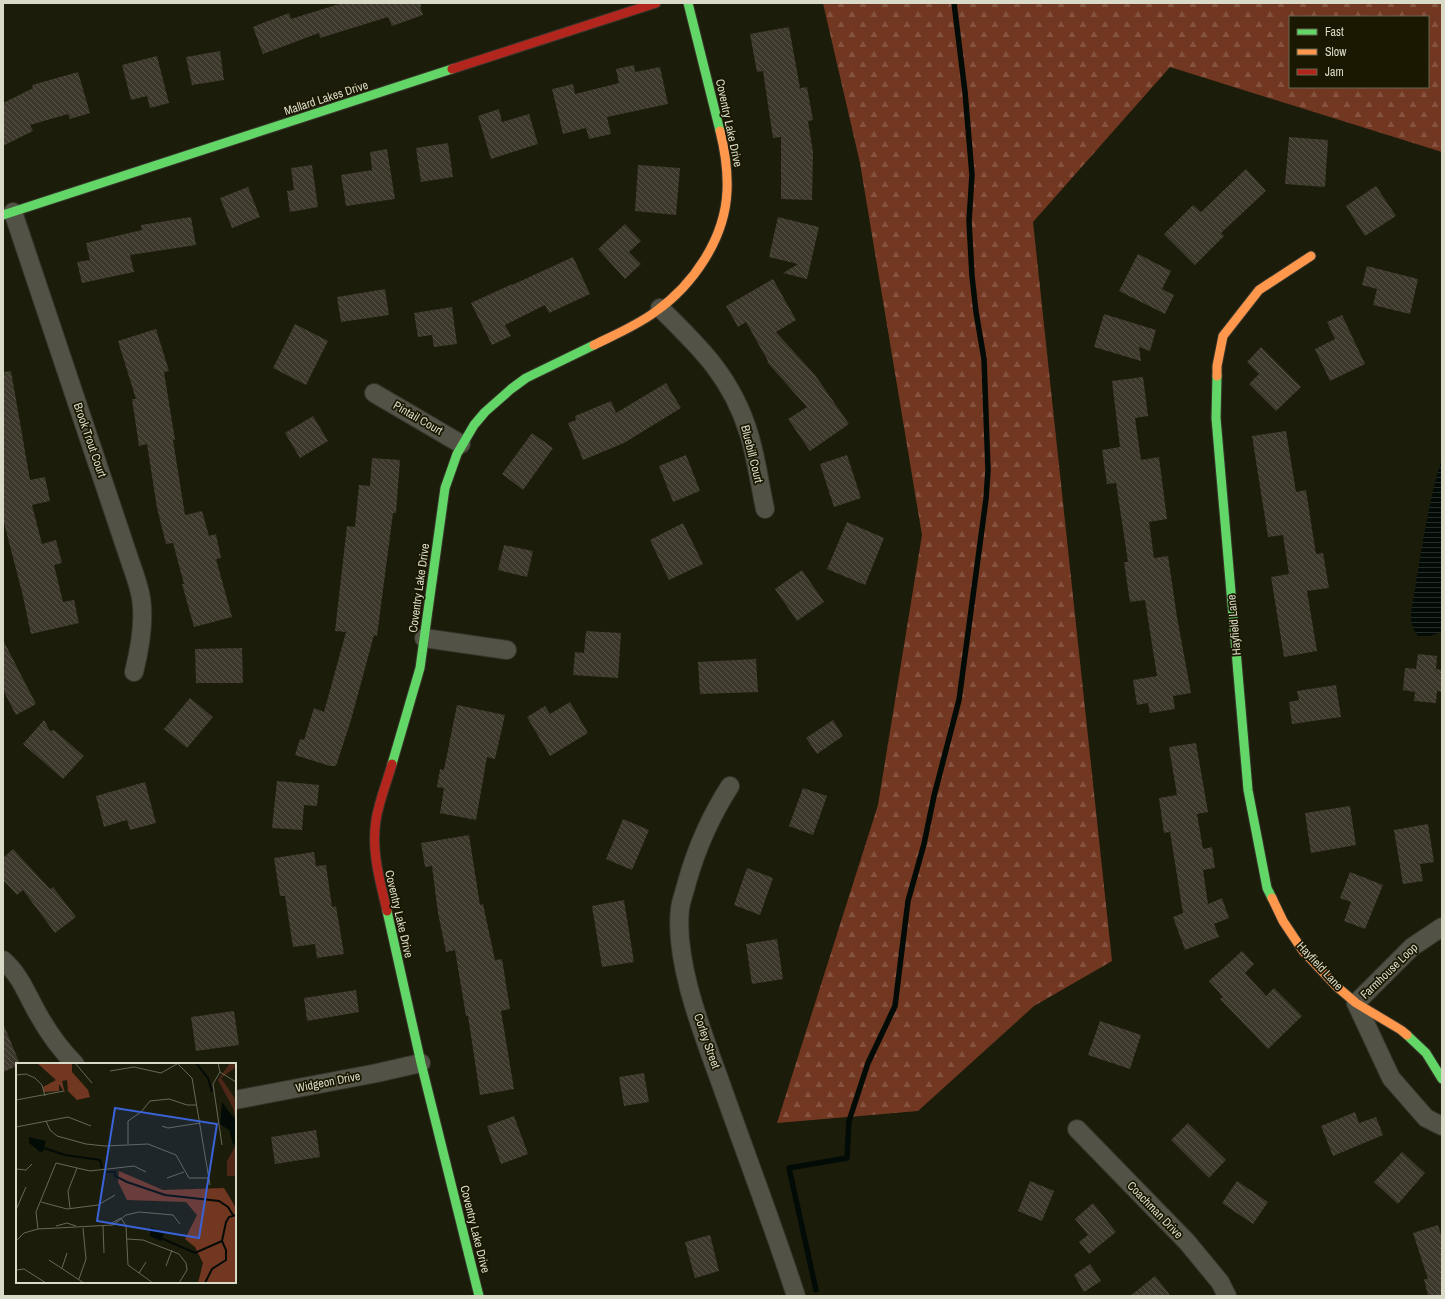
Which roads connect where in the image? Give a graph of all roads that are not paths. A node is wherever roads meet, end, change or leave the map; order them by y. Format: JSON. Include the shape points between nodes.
{"nodes":[{"id":1,"x":656,"y":3,"type":"edge"},
{"id":2,"x":688,"y":3,"type":"edge"},
{"id":3,"x":8,"y":214,"type":"edge"},
{"id":4,"x":1311,"y":256,"type":"dead end"},
{"id":5,"x":660,"y":308,"type":"junction"},
{"id":6,"x":374,"y":393,"type":"dead end"},
{"id":7,"x":461,"y":444,"type":"junction"},
{"id":8,"x":765,"y":509,"type":"dead end"},
{"id":9,"x":424,"y":638,"type":"junction"},
{"id":10,"x":507,"y":650,"type":"dead end"},
{"id":11,"x":134,"y":672,"type":"dead end"},
{"id":12,"x":730,"y":786,"type":"dead end"},
{"id":13,"x":1442,"y":927,"type":"edge"},
{"id":14,"x":3,"y":960,"type":"edge"},
{"id":15,"x":1356,"y":1003,"type":"junction"},
{"id":16,"x":74,"y":1063,"type":"edge"},
{"id":17,"x":421,"y":1063,"type":"junction"},
{"id":18,"x":1442,"y":1079,"type":"edge"},
{"id":19,"x":236,"y":1100,"type":"edge"},
{"id":20,"x":1442,"y":1126,"type":"edge"},
{"id":21,"x":1077,"y":1128,"type":"dead end"},
{"id":22,"x":479,"y":1296,"type":"edge"},
{"id":23,"x":796,"y":1296,"type":"edge"},
{"id":24,"x":1227,"y":1296,"type":"edge"}],
"edges":[{"from":1,"to":3,"type":"street","name":"Mallard Lakes Drive"},
{"from":2,"to":5,"type":"street","name":"Coventry Lake Drive","via":[[726,157],[728,195],[719,231],[703,260],[688,282]]},
{"from":3,"to":11,"type":"street","name":"Brook Trout Court","via":[[141,597],[142,631]]},
{"from":4,"to":15,"type":"street","name":"Hayfield Lane","via":[[1259,290],[1223,336],[1216,366],[1216,418],[1248,790],[1267,888],[1283,921],[1303,951]]},
{"from":5,"to":7,"type":"street","name":"Coventry Lake Drive","via":[[639,323],[510,388],[482,414]]},
{"from":5,"to":8,"type":"street","name":"Bluebill Court","via":[[705,352],[736,399],[750,435]]},
{"from":6,"to":7,"type":"street","name":"Pintail Court"},
{"from":7,"to":9,"type":"street","name":"Coventry Lake Drive","via":[[445,488]]},
{"from":9,"to":10,"type":"street"},
{"from":9,"to":17,"type":"street","name":"Coventry Lake Drive","via":[[420,668],[376,819],[374,838],[374,857]]},
{"from":12,"to":23,"type":"street","name":"Corley Street","via":[[714,811],[694,858],[680,908],[680,942],[686,976],[700,1026]]},
{"from":13,"to":15,"type":"street","name":"Farmhouse Loop","via":[[1412,947]]},
{"from":14,"to":16,"type":"street","via":[[23,983],[38,1014]]},
{"from":15,"to":18,"type":"street","name":"Hayfield Lane","via":[[1401,1030],[1426,1052]]},
{"from":15,"to":20,"type":"street","name":"Hayfield Lane","via":[[1392,1078],[1426,1118]]},
{"from":17,"to":19,"type":"street","name":"Widgeon Drive"},
{"from":17,"to":22,"type":"street","name":"Coventry Lake Drive"},
{"from":21,"to":24,"type":"street","name":"Coachman Drive","via":[[1187,1242],[1220,1282]]}]}
